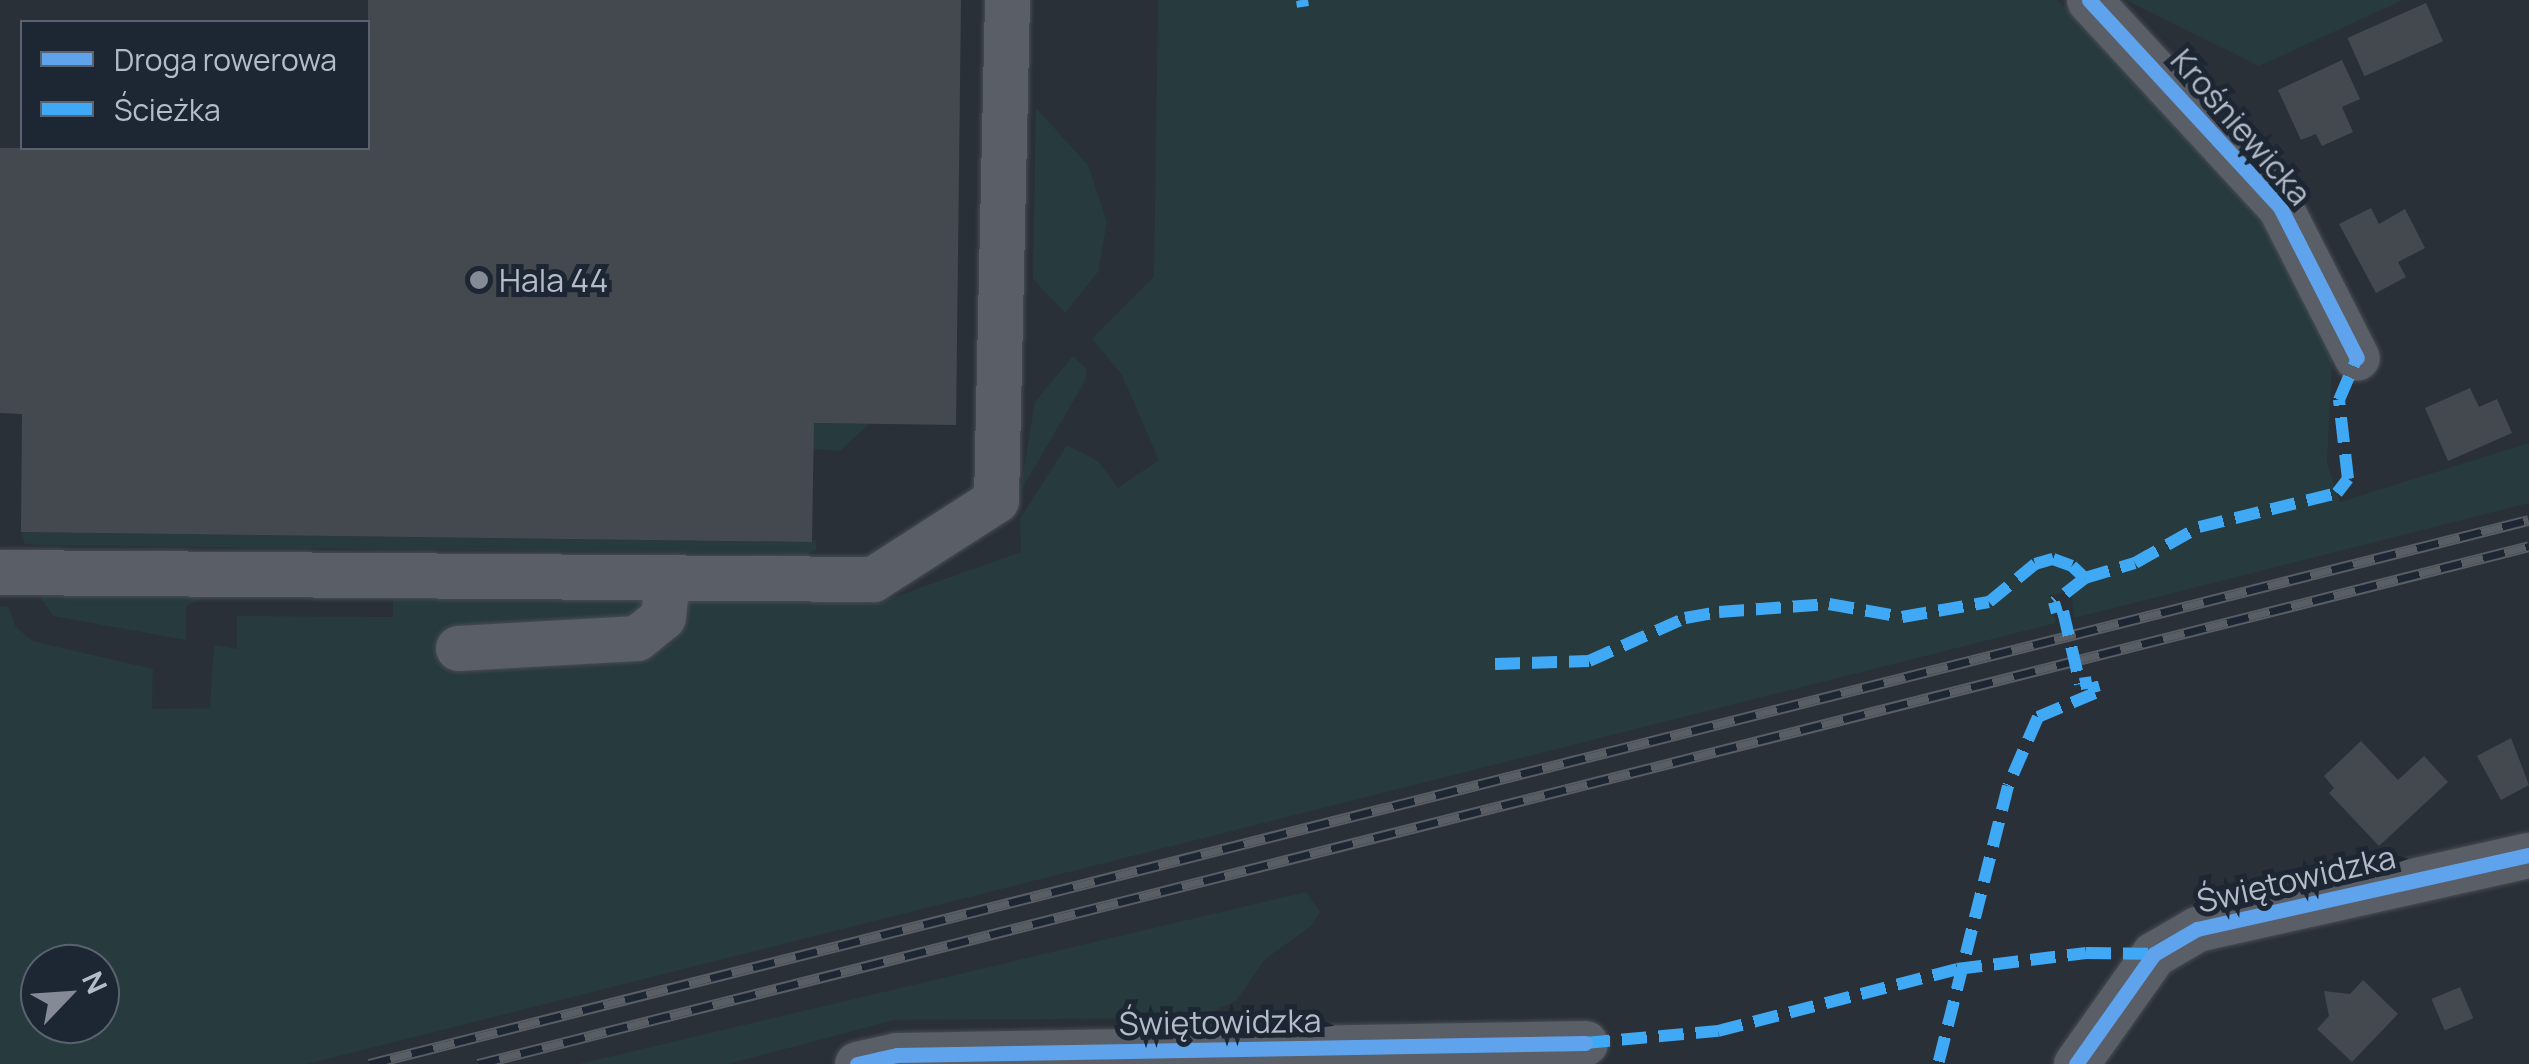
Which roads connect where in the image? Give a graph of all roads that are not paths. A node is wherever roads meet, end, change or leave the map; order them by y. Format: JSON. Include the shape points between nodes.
{"nodes":[{"id":1,"x":1007,"y":0,"type":"edge"},
{"id":2,"x":2090,"y":0,"type":"edge"},
{"id":3,"x":2356,"y":358,"type":"dead end"},
{"id":4,"x":0,"y":572,"type":"edge"},
{"id":5,"x":667,"y":578,"type":"junction"},
{"id":6,"x":458,"y":648,"type":"dead end"},
{"id":7,"x":2529,"y":856,"type":"edge"},
{"id":8,"x":1583,"y":1038,"type":"edge"},
{"id":9,"x":857,"y":1064,"type":"edge"},
{"id":10,"x":2076,"y":1064,"type":"edge"}],
"edges":[{"from":1,"to":5,"type":"street","via":[[996,500],[873,579]]},
{"from":2,"to":3,"type":"street","name":"Krośniewicka","via":[[2280,207]]},
{"from":4,"to":5,"type":"street"},
{"from":5,"to":6,"type":"street","via":[[663,618],[637,638]]},
{"from":7,"to":10,"type":"street","name":"Świętowidzka","via":[[2198,929],[2154,954]]},
{"from":8,"to":9,"type":"street","name":"Świętowidzka","via":[[911,1055]]}]}
